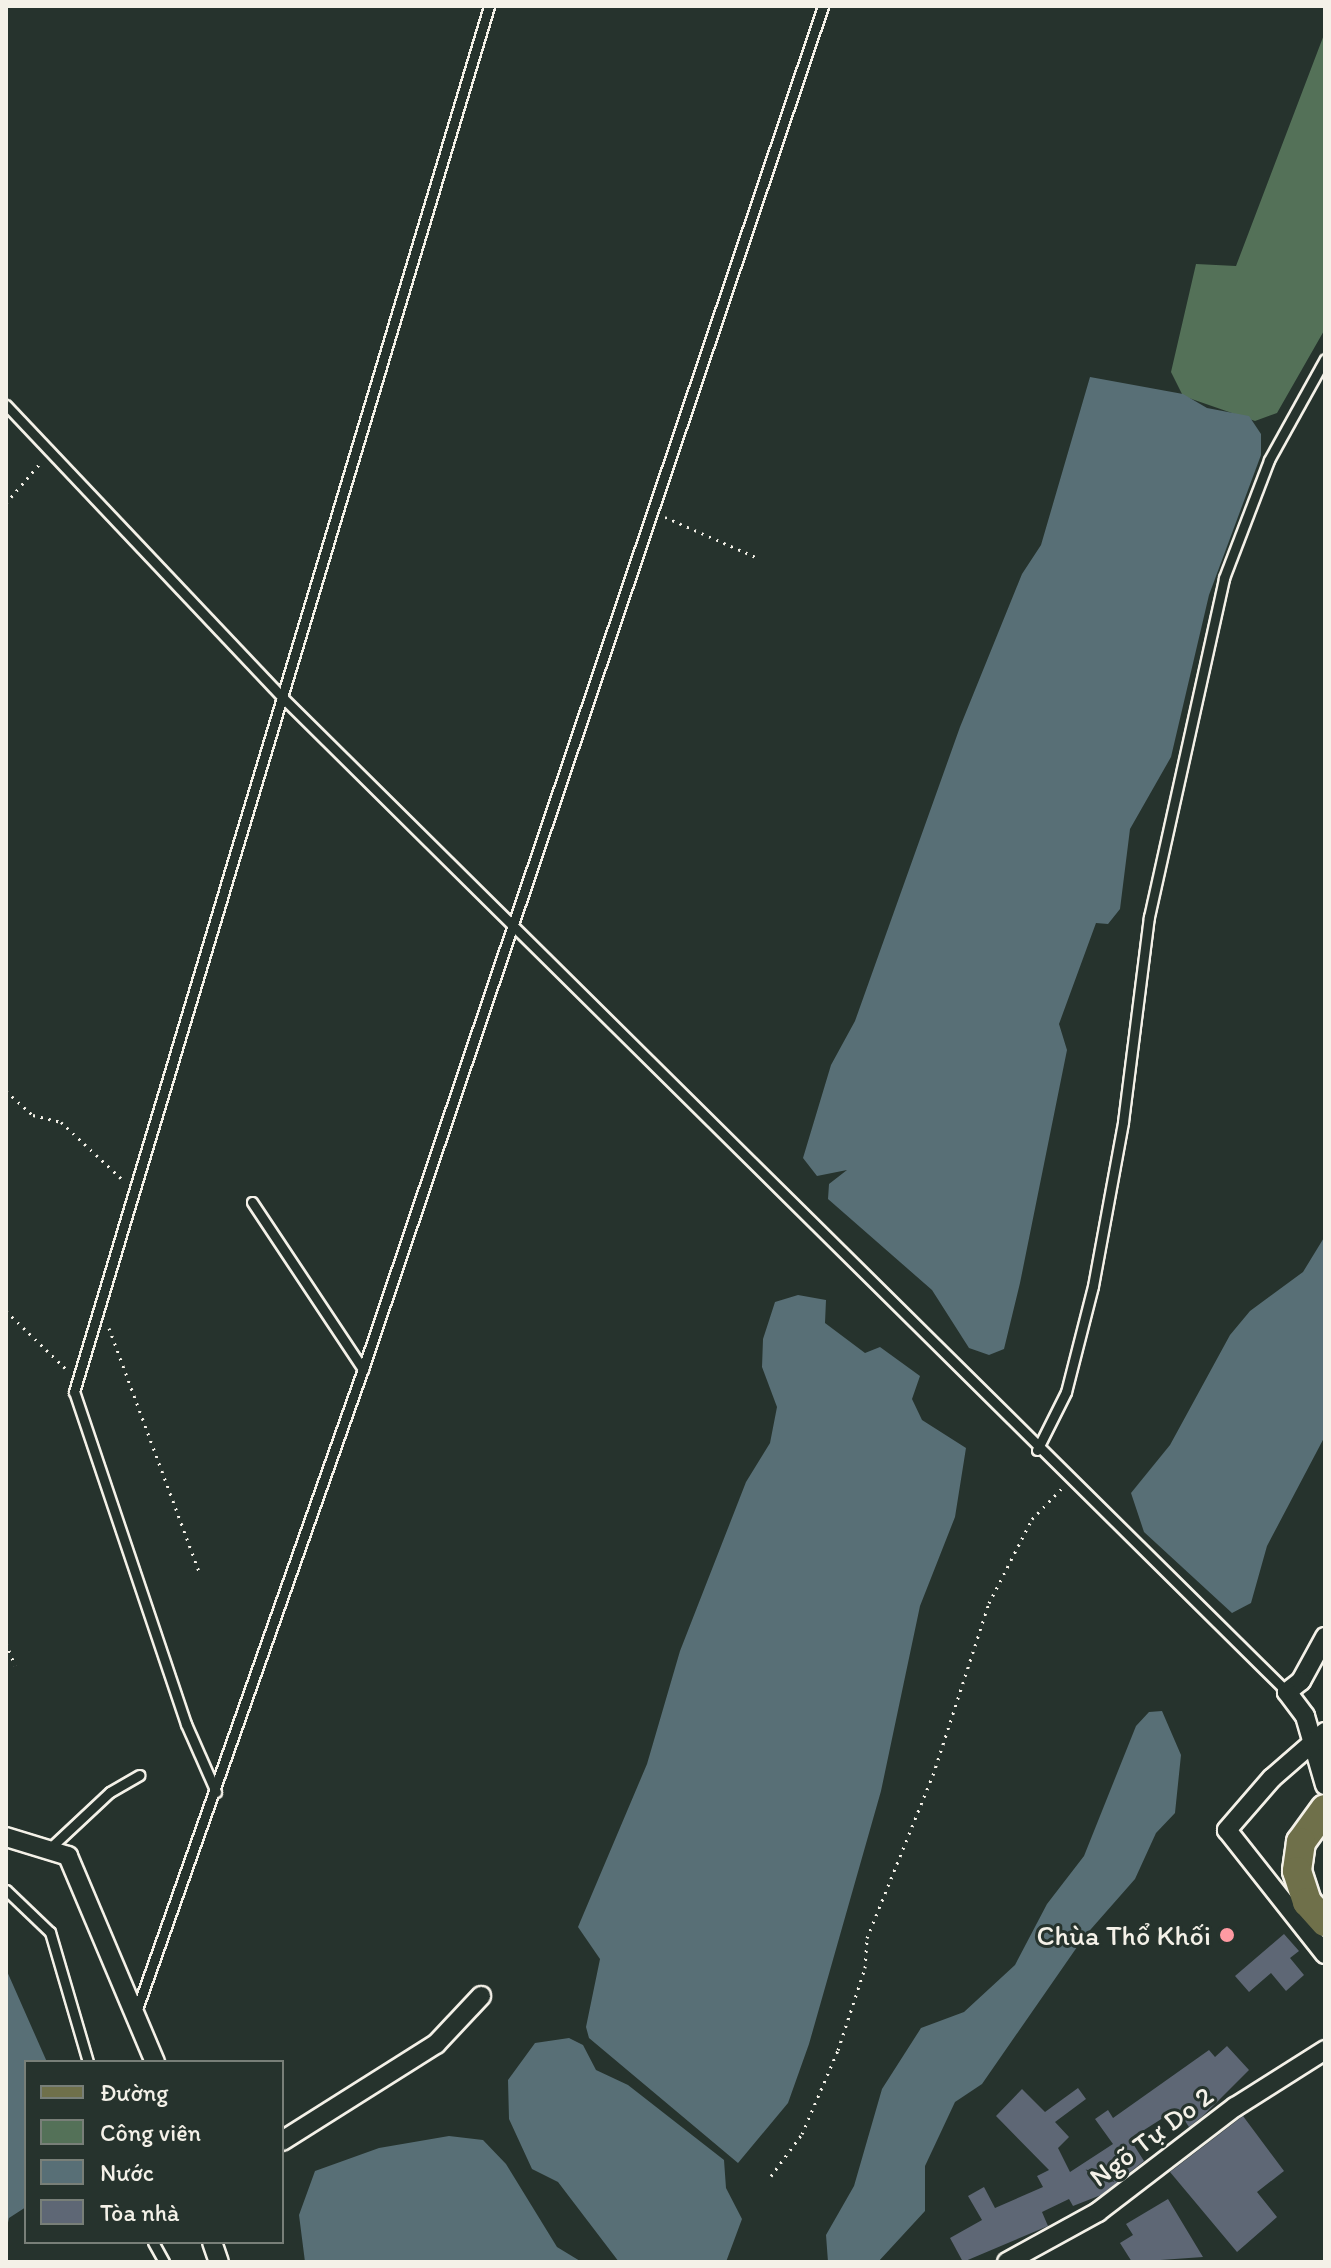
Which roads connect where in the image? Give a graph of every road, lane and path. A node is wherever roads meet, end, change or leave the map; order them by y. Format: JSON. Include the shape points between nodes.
{"nodes":[{"id":1,"x":489,"y":6,"type":"edge"},
{"id":2,"x":823,"y":6,"type":"edge"},
{"id":3,"x":1325,"y":359,"type":"edge"},
{"id":4,"x":6,"y":405,"type":"edge"},
{"id":5,"x":50,"y":452,"type":"junction"},
{"id":6,"x":6,"y":503,"type":"edge"},
{"id":7,"x":654,"y":512,"type":"junction"},
{"id":8,"x":758,"y":558,"type":"dead end"},
{"id":9,"x":283,"y":698,"type":"junction"},
{"id":10,"x":515,"y":924,"type":"junction"},
{"id":11,"x":6,"y":1091,"type":"edge"},
{"id":12,"x":135,"y":1189,"type":"junction"},
{"id":13,"x":252,"y":1202,"type":"dead end"},
{"id":14,"x":6,"y":1311,"type":"edge"},
{"id":15,"x":97,"y":1318,"type":"junction"},
{"id":16,"x":363,"y":1369,"type":"junction"},
{"id":17,"x":78,"y":1380,"type":"junction"},
{"id":18,"x":1037,"y":1450,"type":"junction"},
{"id":19,"x":1069,"y":1482,"type":"junction"},
{"id":20,"x":199,"y":1571,"type":"dead end"},
{"id":21,"x":1325,"y":1637,"type":"edge"},
{"id":22,"x":6,"y":1643,"type":"edge"},
{"id":23,"x":15,"y":1665,"type":"dead end"},
{"id":24,"x":1287,"y":1692,"type":"junction"},
{"id":25,"x":1319,"y":1735,"type":"edge"},
{"id":26,"x":139,"y":1775,"type":"dead end"},
{"id":27,"x":1325,"y":1785,"type":"edge"},
{"id":28,"x":216,"y":1792,"type":"junction"},
{"id":29,"x":1325,"y":1809,"type":"edge"},
{"id":30,"x":6,"y":1837,"type":"edge"},
{"id":31,"x":49,"y":1849,"type":"junction"},
{"id":32,"x":6,"y":1890,"type":"edge"},
{"id":33,"x":1325,"y":1922,"type":"edge"},
{"id":34,"x":1325,"y":1954,"type":"edge"},
{"id":35,"x":481,"y":1996,"type":"dead end"},
{"id":36,"x":135,"y":2014,"type":"junction"},
{"id":37,"x":1325,"y":2050,"type":"edge"},
{"id":38,"x":87,"y":2060,"type":"edge"},
{"id":39,"x":154,"y":2060,"type":"edge"},
{"id":40,"x":284,"y":2140,"type":"edge"},
{"id":41,"x":771,"y":2176,"type":"dead end"},
{"id":42,"x":154,"y":2244,"type":"edge"},
{"id":43,"x":164,"y":2262,"type":"edge"},
{"id":44,"x":1007,"y":2262,"type":"edge"}],
"edges":[{"from":1,"to":9,"type":"lane"},
{"from":2,"to":7,"type":"lane"},
{"from":3,"to":18,"type":"lane","via":[[1269,460],[1224,578],[1149,917],[1123,1122],[1093,1286],[1066,1392]]},
{"from":4,"to":5,"type":"lane"},
{"from":5,"to":6,"type":"path"},
{"from":5,"to":9,"type":"lane"},
{"from":7,"to":8,"type":"path"},
{"from":7,"to":10,"type":"lane"},
{"from":9,"to":10,"type":"lane"},
{"from":9,"to":12,"type":"lane"},
{"from":10,"to":16,"type":"lane"},
{"from":10,"to":18,"type":"lane"},
{"from":11,"to":12,"type":"path","via":[[33,1115],[61,1122]]},
{"from":12,"to":15,"type":"lane"},
{"from":13,"to":16,"type":"lane"},
{"from":14,"to":17,"type":"path"},
{"from":15,"to":17,"type":"lane"},
{"from":15,"to":20,"type":"path","via":[[112,1332]]},
{"from":16,"to":28,"type":"lane"},
{"from":17,"to":28,"type":"lane","via":[[78,1417],[186,1724]]},
{"from":18,"to":19,"type":"lane"},
{"from":19,"to":24,"type":"lane"},
{"from":19,"to":41,"type":"path","via":[[1032,1519],[989,1603],[933,1775],[867,1938],[865,1968],[838,2050],[802,2134]]},
{"from":21,"to":24,"type":"street","via":[[1301,1681]]},
{"from":22,"to":23,"type":"path"},
{"from":24,"to":25,"type":"street"},
{"from":25,"to":27,"type":"street"},
{"from":25,"to":34,"type":"street","via":[[1227,1830]]},
{"from":26,"to":31,"type":"lane","via":[[110,1792]]},
{"from":28,"to":36,"type":"lane"},
{"from":29,"to":33,"type":"main road","via":[[1301,1842],[1297,1871],[1307,1902]]},
{"from":30,"to":31,"type":"street"},
{"from":31,"to":36,"type":"street","via":[[68,1856]]},
{"from":32,"to":38,"type":"lane","via":[[50,1932]]},
{"from":35,"to":40,"type":"street","via":[[436,2044]]},
{"from":36,"to":39,"type":"street"},
{"from":37,"to":44,"type":"street","name":"Ngõ Tự Do 2","via":[[1235,2107],[1098,2212]]},
{"from":42,"to":43,"type":"lane"}]}
